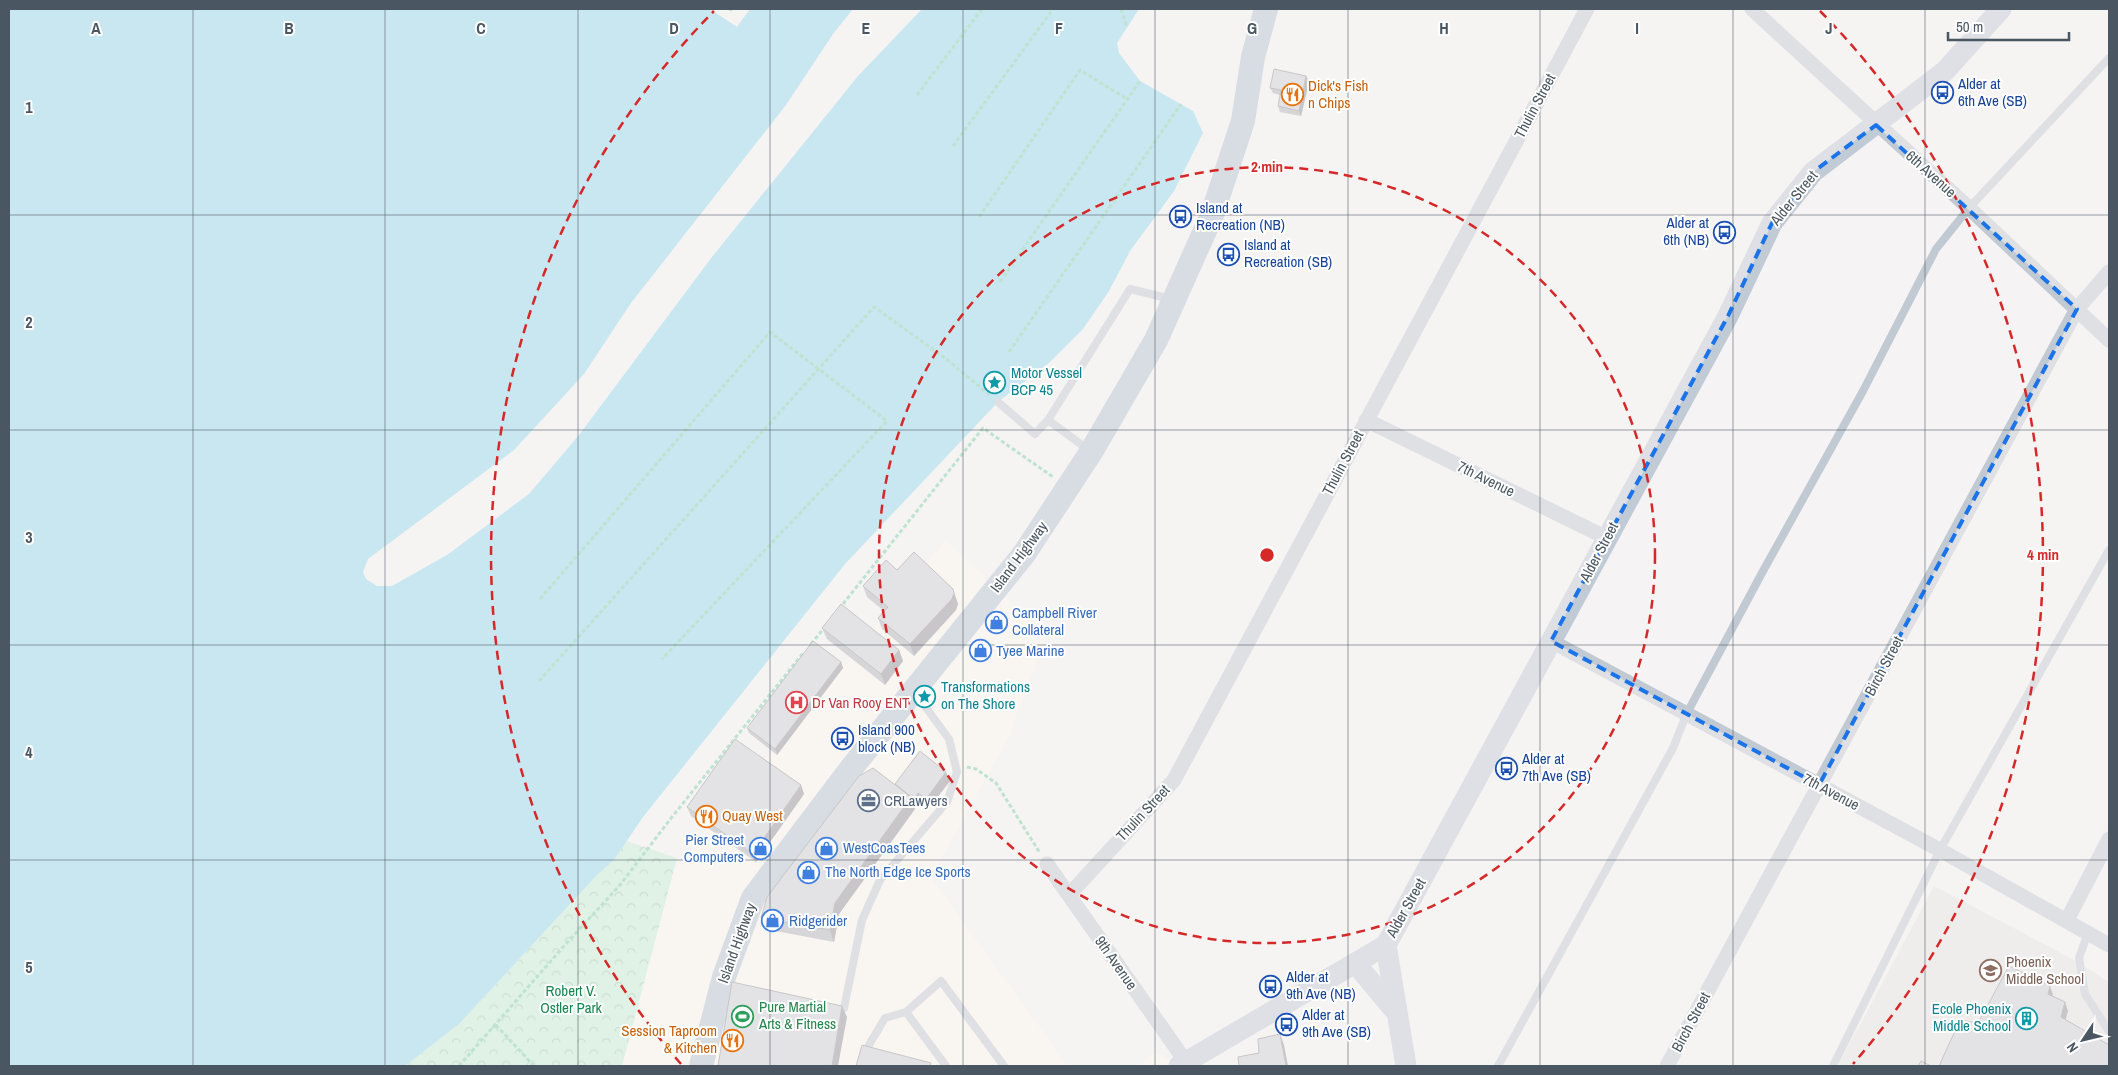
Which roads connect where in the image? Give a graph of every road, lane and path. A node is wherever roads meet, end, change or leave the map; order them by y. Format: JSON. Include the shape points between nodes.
{"nodes":[{"id":1,"x":982,"y":9,"type":"edge"},
{"id":2,"x":1053,"y":9,"type":"edge"},
{"id":3,"x":1121,"y":9,"type":"edge"},
{"id":4,"x":1266,"y":9,"type":"edge"},
{"id":5,"x":1587,"y":9,"type":"edge"},
{"id":6,"x":1752,"y":9,"type":"edge"},
{"id":7,"x":2001,"y":9,"type":"edge"},
{"id":8,"x":1127,"y":27,"type":"dead end"},
{"id":9,"x":2109,"y":58,"type":"edge"},
{"id":10,"x":1140,"y":81,"type":"dead end"},
{"id":11,"x":917,"y":95,"type":"dead end"},
{"id":12,"x":1127,"y":99,"type":"junction"},
{"id":13,"x":1181,"y":104,"type":"dead end"},
{"id":14,"x":1876,"y":125,"type":"junction"},
{"id":15,"x":953,"y":146,"type":"dead end"},
{"id":16,"x":1969,"y":208,"type":"junction"},
{"id":17,"x":979,"y":218,"type":"dead end"},
{"id":18,"x":2109,"y":272,"type":"edge"},
{"id":19,"x":1000,"y":282,"type":"dead end"},
{"id":20,"x":1175,"y":300,"type":"junction"},
{"id":21,"x":2077,"y":309,"type":"junction"},
{"id":22,"x":2109,"y":340,"type":"edge"},
{"id":23,"x":1009,"y":352,"type":"dead end"},
{"id":24,"x":998,"y":402,"type":"joint"},
{"id":25,"x":1048,"y":420,"type":"junction"},
{"id":26,"x":1366,"y":420,"type":"junction"},
{"id":27,"x":1091,"y":452,"type":"junction"},
{"id":28,"x":1068,"y":488,"type":"junction"},
{"id":29,"x":1607,"y":538,"type":"junction"},
{"id":30,"x":2109,"y":550,"type":"edge"},
{"id":31,"x":540,"y":599,"type":"dead end"},
{"id":32,"x":833,"y":616,"type":"edge"},
{"id":33,"x":827,"y":624,"type":"edge"},
{"id":34,"x":1552,"y":641,"type":"junction"},
{"id":35,"x":662,"y":659,"type":"dead end"},
{"id":36,"x":539,"y":681,"type":"dead end"},
{"id":37,"x":913,"y":690,"type":"junction"},
{"id":38,"x":1687,"y":713,"type":"junction"},
{"id":39,"x":955,"y":766,"type":"junction"},
{"id":40,"x":1819,"y":786,"type":"junction"},
{"id":41,"x":2109,"y":839,"type":"edge"},
{"id":42,"x":1940,"y":850,"type":"junction"},
{"id":43,"x":1047,"y":864,"type":"joint"},
{"id":44,"x":1069,"y":895,"type":"junction"},
{"id":45,"x":2067,"y":920,"type":"junction"},
{"id":46,"x":2088,"y":933,"type":"junction"},
{"id":47,"x":2109,"y":945,"type":"edge"},
{"id":48,"x":1386,"y":946,"type":"junction"},
{"id":49,"x":1356,"y":964,"type":"junction"},
{"id":50,"x":844,"y":1008,"type":"edge"},
{"id":51,"x":906,"y":1012,"type":"junction"},
{"id":52,"x":1397,"y":1012,"type":"junction"},
{"id":53,"x":496,"y":1025,"type":"junction"},
{"id":54,"x":2109,"y":1031,"type":"edge"},
{"id":55,"x":1182,"y":1064,"type":"edge"},
{"id":56,"x":533,"y":1065,"type":"dead end"},
{"id":57,"x":459,"y":1066,"type":"edge"},
{"id":58,"x":701,"y":1066,"type":"edge"},
{"id":59,"x":861,"y":1066,"type":"edge"},
{"id":60,"x":946,"y":1066,"type":"edge"},
{"id":61,"x":1004,"y":1066,"type":"edge"},
{"id":62,"x":1406,"y":1066,"type":"edge"},
{"id":63,"x":1498,"y":1066,"type":"edge"},
{"id":64,"x":1667,"y":1066,"type":"edge"},
{"id":65,"x":1833,"y":1066,"type":"edge"}],
"edges":[{"from":1,"to":11,"type":"path"},
{"from":2,"to":15,"type":"path"},
{"from":3,"to":8,"type":"path"},
{"from":4,"to":20,"type":"main road","name":"Island Highway","via":[[1253,57],[1243,121],[1212,216]]},
{"from":5,"to":26,"type":"street","name":"Thulin Street"},
{"from":6,"to":14,"type":"street","name":"6th Avenue"},
{"from":7,"to":14,"type":"street","name":"Alder Street","via":[[1945,70]]},
{"from":9,"to":16,"type":"lane"},
{"from":10,"to":12,"type":"path"},
{"from":12,"to":17,"type":"path","via":[[1080,70]]},
{"from":12,"to":19,"type":"path"},
{"from":13,"to":23,"type":"path"},
{"from":14,"to":16,"type":"street","name":"6th Avenue"},
{"from":14,"to":29,"type":"street","name":"Alder Street","via":[[1813,172],[1772,223],[1728,316]]},
{"from":16,"to":21,"type":"street","name":"6th Avenue"},
{"from":16,"to":38,"type":"lane","via":[[1936,249],[1863,391]]},
{"from":18,"to":21,"type":"street","name":"Birch Street"},
{"from":20,"to":25,"type":"lane","via":[[1130,289]]},
{"from":20,"to":27,"type":"main road","name":"Island Highway","via":[[1156,340]]},
{"from":21,"to":22,"type":"street","name":"6th Avenue"},
{"from":21,"to":40,"type":"street","name":"Birch Street"},
{"from":24,"to":25,"type":"lane","via":[[1035,434]]},
{"from":24,"to":36,"type":"path","via":[[945,358],[874,307]]},
{"from":25,"to":27,"type":"lane"},
{"from":26,"to":29,"type":"street","name":"7th Avenue"},
{"from":26,"to":44,"type":"street","name":"Thulin Street","via":[[1174,780]]},
{"from":27,"to":28,"type":"main road","name":"Island Highway"},
{"from":28,"to":32,"type":"path","via":[[983,428]]},
{"from":28,"to":37,"type":"main road","name":"Island Highway","via":[[1024,554]]},
{"from":29,"to":34,"type":"street","name":"Alder Street"},
{"from":30,"to":42,"type":"lane"},
{"from":31,"to":35,"type":"path","via":[[770,332],[887,421]]},
{"from":33,"to":53,"type":"path","via":[[620,885]]},
{"from":34,"to":38,"type":"street","name":"7th Avenue"},
{"from":34,"to":48,"type":"street","name":"Alder Street"},
{"from":37,"to":39,"type":"lane","via":[[948,739]]},
{"from":37,"to":58,"type":"main road","name":"Island Highway","via":[[753,898],[724,977]]},
{"from":38,"to":40,"type":"street","name":"7th Avenue"},
{"from":38,"to":63,"type":"lane","via":[[1673,748]]},
{"from":39,"to":43,"type":"path","via":[[976,769],[996,783]]},
{"from":39,"to":50,"type":"lane","via":[[957,772],[947,802],[880,880],[862,920]]},
{"from":40,"to":42,"type":"street","name":"7th Avenue"},
{"from":40,"to":64,"type":"street","name":"Birch Street"},
{"from":41,"to":45,"type":"street"},
{"from":42,"to":45,"type":"street","name":"7th Avenue"},
{"from":42,"to":65,"type":"lane"},
{"from":43,"to":44,"type":"street","name":"9th Avenue"},
{"from":44,"to":55,"type":"street","name":"9th Avenue"},
{"from":45,"to":46,"type":"street","name":"7th Avenue"},
{"from":46,"to":47,"type":"street","name":"7th Avenue"},
{"from":46,"to":54,"type":"lane","via":[[2079,958],[2085,994]]},
{"from":48,"to":49,"type":"street","name":"Alder Street"},
{"from":48,"to":52,"type":"street"},
{"from":49,"to":52,"type":"street"},
{"from":49,"to":55,"type":"street","name":"Alder Street"},
{"from":51,"to":59,"type":"lane","via":[[885,1018],[866,1050]]},
{"from":51,"to":60,"type":"lane"},
{"from":51,"to":61,"type":"lane","via":[[941,982]]},
{"from":52,"to":62,"type":"street"},
{"from":53,"to":56,"type":"path"},
{"from":53,"to":57,"type":"path"}]}
